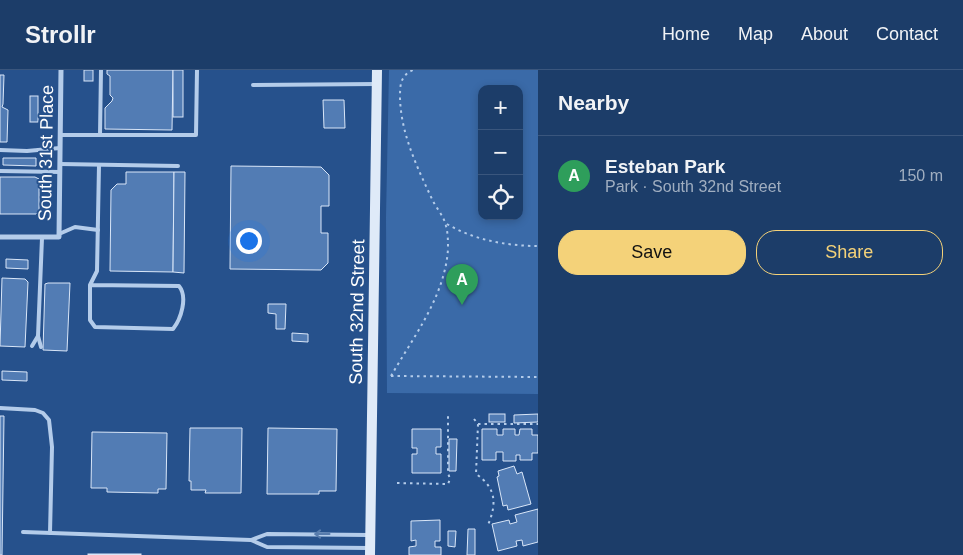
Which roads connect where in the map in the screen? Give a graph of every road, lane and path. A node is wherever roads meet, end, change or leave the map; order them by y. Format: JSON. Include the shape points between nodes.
{"nodes":[{"id":1,"x":61,"y":70,"type":"edge"},
{"id":2,"x":101,"y":70,"type":"edge"},
{"id":3,"x":196,"y":70,"type":"edge"},
{"id":4,"x":377,"y":70,"type":"edge"},
{"id":5,"x":413,"y":70,"type":"edge"},
{"id":6,"x":253,"y":84,"type":"dead end"},
{"id":7,"x":377,"y":84,"type":"junction"},
{"id":8,"x":60,"y":134,"type":"junction"},
{"id":9,"x":100,"y":135,"type":"junction"},
{"id":10,"x":60,"y":148,"type":"junction"},
{"id":11,"x":0,"y":150,"type":"edge"},
{"id":12,"x":60,"y":164,"type":"junction"},
{"id":13,"x":99,"y":165,"type":"junction"},
{"id":14,"x":178,"y":166,"type":"dead end"},
{"id":15,"x":0,"y":171,"type":"edge"},
{"id":16,"x":60,"y":172,"type":"junction"},
{"id":17,"x":446,"y":224,"type":"junction"},
{"id":18,"x":98,"y":230,"type":"junction"},
{"id":19,"x":59,"y":235,"type":"junction"},
{"id":20,"x":0,"y":236,"type":"edge"},
{"id":21,"x":42,"y":238,"type":"junction"},
{"id":22,"x":538,"y":246,"type":"edge"},
{"id":23,"x":90,"y":285,"type":"junction"},
{"id":24,"x":38,"y":336,"type":"junction"},
{"id":25,"x":32,"y":346,"type":"dead end"},
{"id":26,"x":41,"y":347,"type":"dead end"},
{"id":27,"x":538,"y":376,"type":"edge"},
{"id":28,"x":0,"y":408,"type":"edge"},
{"id":29,"x":448,"y":414,"type":"dead end"},
{"id":30,"x":474,"y":419,"type":"dead end"},
{"id":31,"x":478,"y":424,"type":"junction"},
{"id":32,"x":538,"y":424,"type":"edge"},
{"id":33,"x":397,"y":483,"type":"dead end"},
{"id":34,"x":487,"y":527,"type":"dead end"},
{"id":35,"x":23,"y":532,"type":"dead end"},
{"id":36,"x":50,"y":533,"type":"junction"},
{"id":37,"x":370,"y":535,"type":"junction"},
{"id":38,"x":251,"y":540,"type":"junction"},
{"id":39,"x":370,"y":551,"type":"edge"}],
"edges":[{"from":1,"to":8,"type":"street","name":"South 31st Place"},
{"from":2,"to":9,"type":"lane"},
{"from":3,"to":9,"type":"lane","via":[[196,135]]},
{"from":4,"to":7,"type":"main road","name":"South 32nd Street"},
{"from":5,"to":17,"type":"path","via":[[405,75],[400,85],[402,121],[410,148]]},
{"from":6,"to":7,"type":"lane"},
{"from":7,"to":37,"type":"main road","name":"South 32nd Street"},
{"from":8,"to":9,"type":"lane"},
{"from":8,"to":10,"type":"street","name":"South 31st Place"},
{"from":10,"to":11,"type":"lane"},
{"from":10,"to":12,"type":"street","name":"South 31st Place"},
{"from":12,"to":13,"type":"lane"},
{"from":12,"to":16,"type":"street","name":"South 31st Place"},
{"from":13,"to":14,"type":"lane"},
{"from":13,"to":18,"type":"lane"},
{"from":15,"to":16,"type":"lane"},
{"from":16,"to":19,"type":"street","name":"South 31st Place"},
{"from":17,"to":22,"type":"path","via":[[465,234],[511,245]]},
{"from":17,"to":27,"type":"path","via":[[448,248],[440,287],[391,376]]},
{"from":18,"to":19,"type":"lane","via":[[75,227]]},
{"from":18,"to":23,"type":"lane","via":[[97,272]]},
{"from":19,"to":21,"type":"street"},
{"from":20,"to":21,"type":"street"},
{"from":21,"to":24,"type":"lane"},
{"from":23,"to":23,"type":"lane","via":[[90,320],[96,327],[173,329],[180,317],[183,298],[179,286]]},
{"from":24,"to":25,"type":"lane"},
{"from":24,"to":26,"type":"lane"},
{"from":28,"to":36,"type":"lane","via":[[35,410],[49,420],[52,447]]},
{"from":29,"to":33,"type":"path","via":[[448,484]]},
{"from":30,"to":31,"type":"path"},
{"from":31,"to":32,"type":"path"},
{"from":31,"to":34,"type":"path","via":[[476,474],[486,480],[495,504]]},
{"from":35,"to":36,"type":"lane"},
{"from":36,"to":38,"type":"lane"},
{"from":37,"to":38,"type":"lane","one_way":true,"via":[[267,534]]},
{"from":37,"to":39,"type":"main road","name":"South 32nd Street"},
{"from":38,"to":39,"type":"lane","via":[[267,547]]}]}
